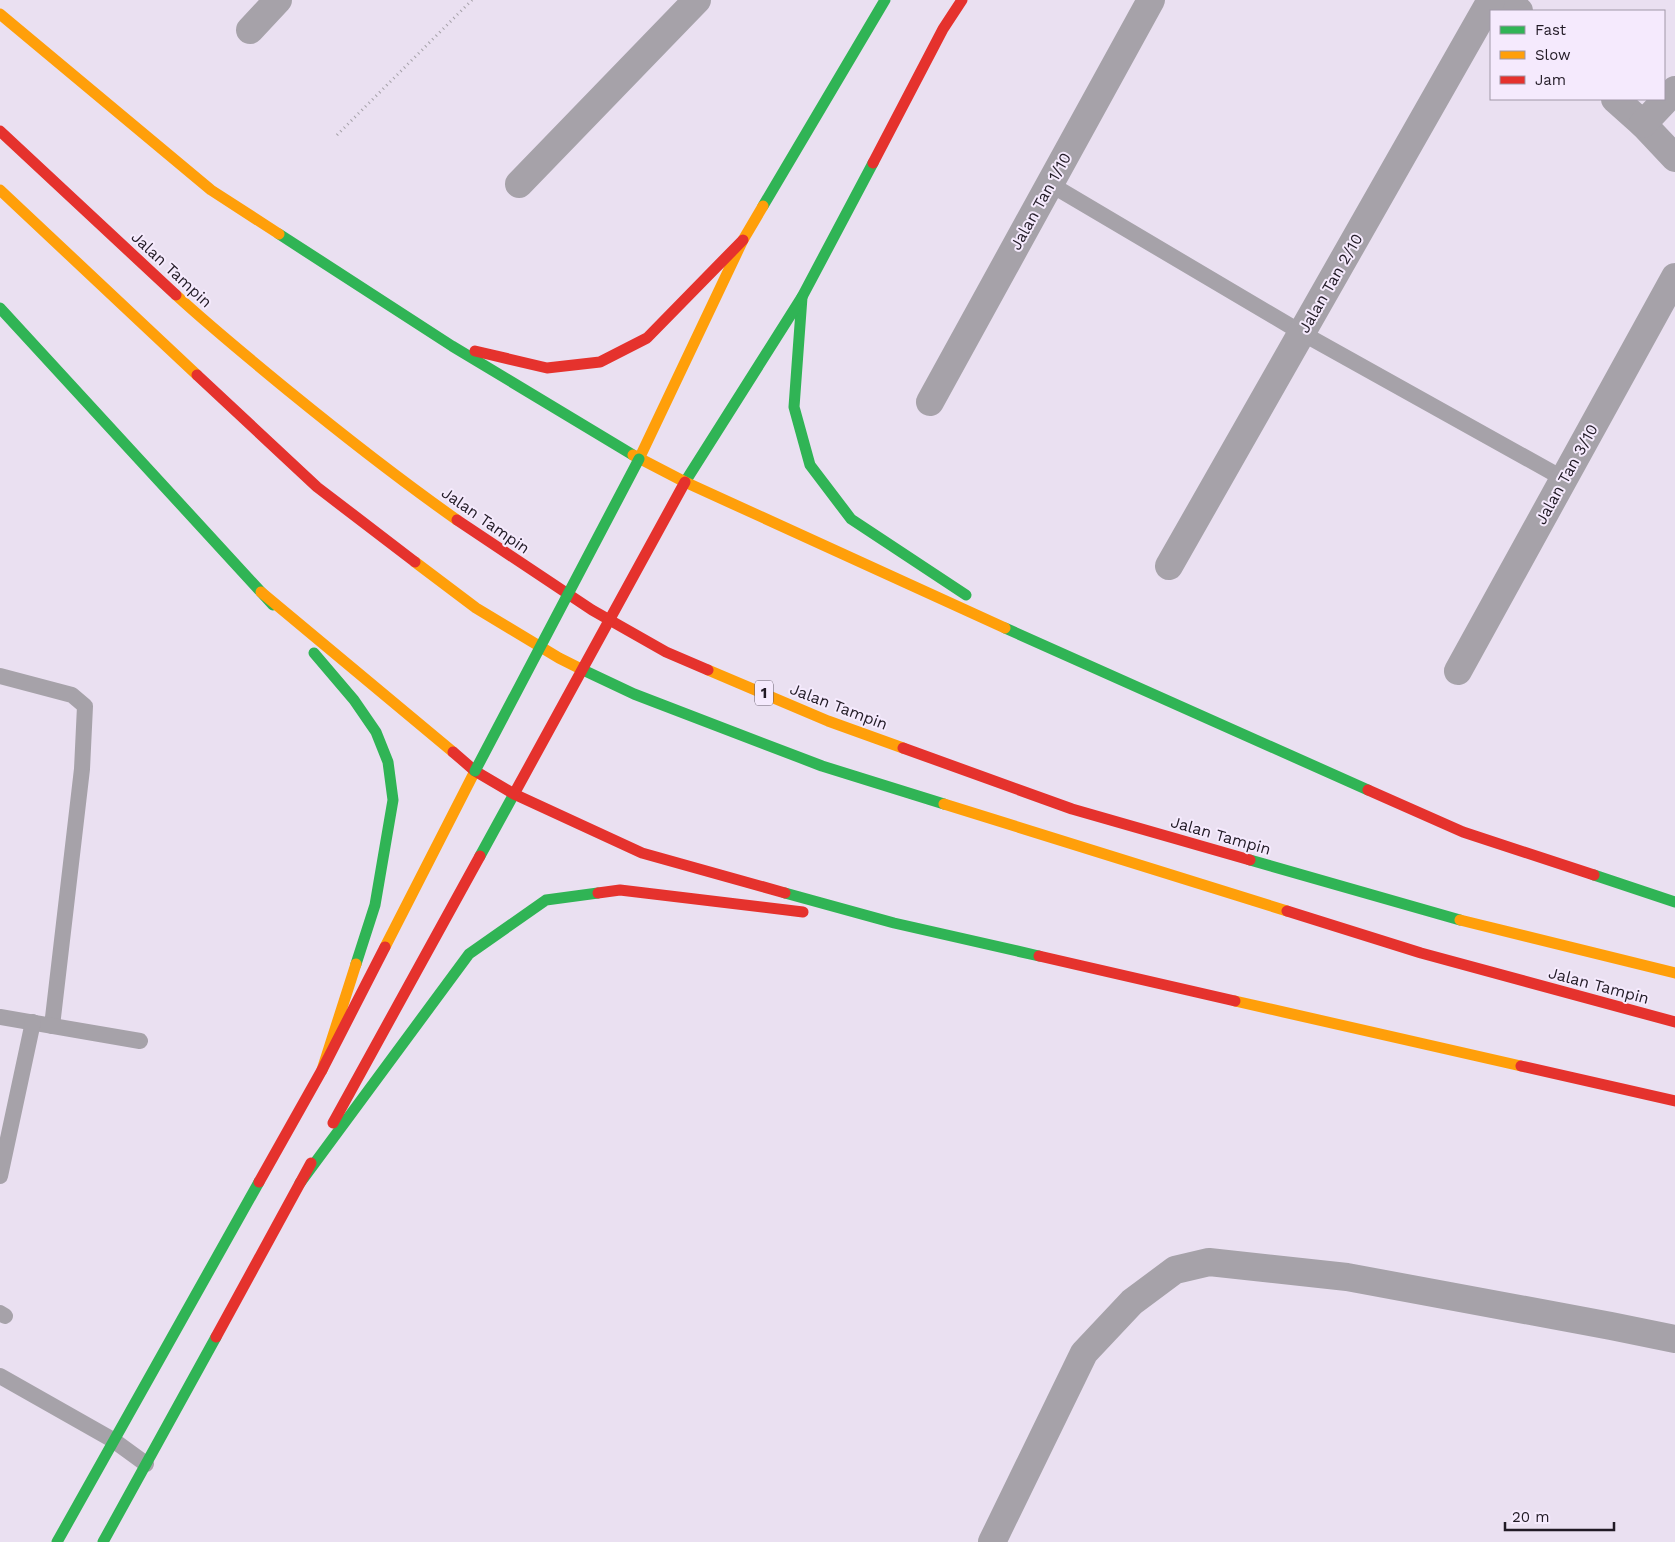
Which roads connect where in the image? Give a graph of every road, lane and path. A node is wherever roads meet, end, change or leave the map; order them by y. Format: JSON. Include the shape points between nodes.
{"nodes":[{"id":1,"x":278,"y":0,"type":"edge"},
{"id":2,"x":472,"y":0,"type":"edge"},
{"id":3,"x":697,"y":0,"type":"edge"},
{"id":4,"x":885,"y":0,"type":"edge"},
{"id":5,"x":962,"y":0,"type":"edge"},
{"id":6,"x":1152,"y":0,"type":"edge"},
{"id":7,"x":1491,"y":0,"type":"edge"},
{"id":8,"x":1506,"y":0,"type":"edge"},
{"id":9,"x":1518,"y":10,"type":"edge"},
{"id":10,"x":0,"y":14,"type":"edge"},
{"id":11,"x":250,"y":30,"type":"dead end"},
{"id":12,"x":1675,"y":90,"type":"edge"},
{"id":13,"x":1617,"y":100,"type":"edge"},
{"id":14,"x":1643,"y":124,"type":"junction"},
{"id":15,"x":0,"y":131,"type":"edge"},
{"id":16,"x":337,"y":135,"type":"dead end"},
{"id":17,"x":1675,"y":158,"type":"edge"},
{"id":18,"x":519,"y":184,"type":"dead end"},
{"id":19,"x":1050,"y":184,"type":"junction"},
{"id":20,"x":0,"y":190,"type":"edge"},
{"id":21,"x":743,"y":240,"type":"junction"},
{"id":22,"x":1675,"y":277,"type":"edge"},
{"id":23,"x":802,"y":297,"type":"junction"},
{"id":24,"x":0,"y":308,"type":"edge"},
{"id":25,"x":1302,"y":333,"type":"junction"},
{"id":26,"x":452,"y":346,"type":"junction"},
{"id":27,"x":930,"y":402,"type":"dead end"},
{"id":28,"x":639,"y":459,"type":"junction"},
{"id":29,"x":1564,"y":479,"type":"junction"},
{"id":30,"x":685,"y":482,"type":"junction"},
{"id":31,"x":1169,"y":566,"type":"dead end"},
{"id":32,"x":262,"y":592,"type":"junction"},
{"id":33,"x":1038,"y":643,"type":"junction"},
{"id":34,"x":1458,"y":671,"type":"dead end"},
{"id":35,"x":0,"y":676,"type":"edge"},
{"id":36,"x":476,"y":772,"type":"junction"},
{"id":37,"x":514,"y":794,"type":"junction"},
{"id":38,"x":1675,"y":902,"type":"edge"},
{"id":39,"x":894,"y":923,"type":"junction"},
{"id":40,"x":1675,"y":973,"type":"edge"},
{"id":41,"x":0,"y":1017,"type":"edge"},
{"id":42,"x":32,"y":1022,"type":"junction"},
{"id":43,"x":1675,"y":1022,"type":"edge"},
{"id":44,"x":52,"y":1026,"type":"junction"},
{"id":45,"x":140,"y":1041,"type":"dead end"},
{"id":46,"x":322,"y":1070,"type":"junction"},
{"id":47,"x":1675,"y":1101,"type":"edge"},
{"id":48,"x":0,"y":1176,"type":"edge"},
{"id":49,"x":300,"y":1183,"type":"junction"},
{"id":50,"x":1675,"y":1339,"type":"edge"},
{"id":51,"x":0,"y":1376,"type":"edge"},
{"id":52,"x":113,"y":1440,"type":"junction"},
{"id":53,"x":146,"y":1464,"type":"junction"},
{"id":54,"x":996,"y":1541,"type":"edge"},
{"id":55,"x":57,"y":1542,"type":"edge"},
{"id":56,"x":103,"y":1542,"type":"edge"}],
"edges":[{"from":1,"to":11,"type":"street"},
{"from":2,"to":16,"type":"path"},
{"from":3,"to":18,"type":"street"},
{"from":4,"to":21,"type":"main road"},
{"from":5,"to":23,"type":"main road"},
{"from":6,"to":19,"type":"street","name":"Jalan Tan 1/10"},
{"from":7,"to":25,"type":"street","name":"Jalan Tan 2/10"},
{"from":8,"to":9,"type":"street"},
{"from":10,"to":26,"type":"main road","via":[[211,190]]},
{"from":12,"to":14,"type":"street"},
{"from":13,"to":14,"type":"street"},
{"from":14,"to":17,"type":"street"},
{"from":15,"to":40,"type":"main road","name":"Jalan Tampin","number":"1","via":[[214,330],[350,441],[500,550],[592,610],[666,652],[828,721],[1072,809],[1439,915]]},
{"from":19,"to":25,"type":"lane"},
{"from":19,"to":27,"type":"street","name":"Jalan Tan 1/10"},
{"from":20,"to":43,"type":"main road","name":"Jalan Tampin","via":[[317,487],[476,608],[559,658],[634,694],[822,766],[1421,953]]},
{"from":21,"to":26,"type":"main road","via":[[647,338],[600,362],[547,368]]},
{"from":21,"to":28,"type":"main road"},
{"from":22,"to":29,"type":"street","name":"Jalan Tan 3/10"},
{"from":23,"to":30,"type":"main road"},
{"from":23,"to":33,"type":"main road","via":[[794,407],[810,465],[851,519]]},
{"from":24,"to":32,"type":"main road"},
{"from":25,"to":29,"type":"lane"},
{"from":25,"to":31,"type":"street","name":"Jalan Tan 2/10"},
{"from":26,"to":28,"type":"main road"},
{"from":28,"to":30,"type":"main road"},
{"from":28,"to":36,"type":"main road","bridge":true},
{"from":29,"to":34,"type":"street","name":"Jalan Tan 3/10"},
{"from":30,"to":33,"type":"main road"},
{"from":30,"to":37,"type":"main road","bridge":true},
{"from":32,"to":36,"type":"main road"},
{"from":32,"to":46,"type":"main road","via":[[354,700],[376,732],[388,762],[393,800],[375,905]]},
{"from":33,"to":38,"type":"main road","via":[[1463,832]]},
{"from":35,"to":44,"type":"lane","via":[[72,695],[85,706],[82,769]]},
{"from":36,"to":37,"type":"main road"},
{"from":36,"to":46,"type":"main road"},
{"from":37,"to":39,"type":"main road","via":[[642,853]]},
{"from":37,"to":49,"type":"main road"},
{"from":39,"to":47,"type":"main road"},
{"from":39,"to":49,"type":"main road","via":[[620,890],[546,900],[469,954]]},
{"from":41,"to":42,"type":"lane"},
{"from":42,"to":44,"type":"lane"},
{"from":42,"to":48,"type":"lane"},
{"from":44,"to":45,"type":"lane"},
{"from":46,"to":52,"type":"main road"},
{"from":49,"to":53,"type":"main road"},
{"from":50,"to":54,"type":"street","via":[[1346,1277],[1209,1262],[1175,1270],[1132,1302],[1084,1352]]},
{"from":51,"to":52,"type":"lane"},
{"from":52,"to":53,"type":"lane"},
{"from":52,"to":55,"type":"main road"},
{"from":53,"to":56,"type":"main road"}]}
